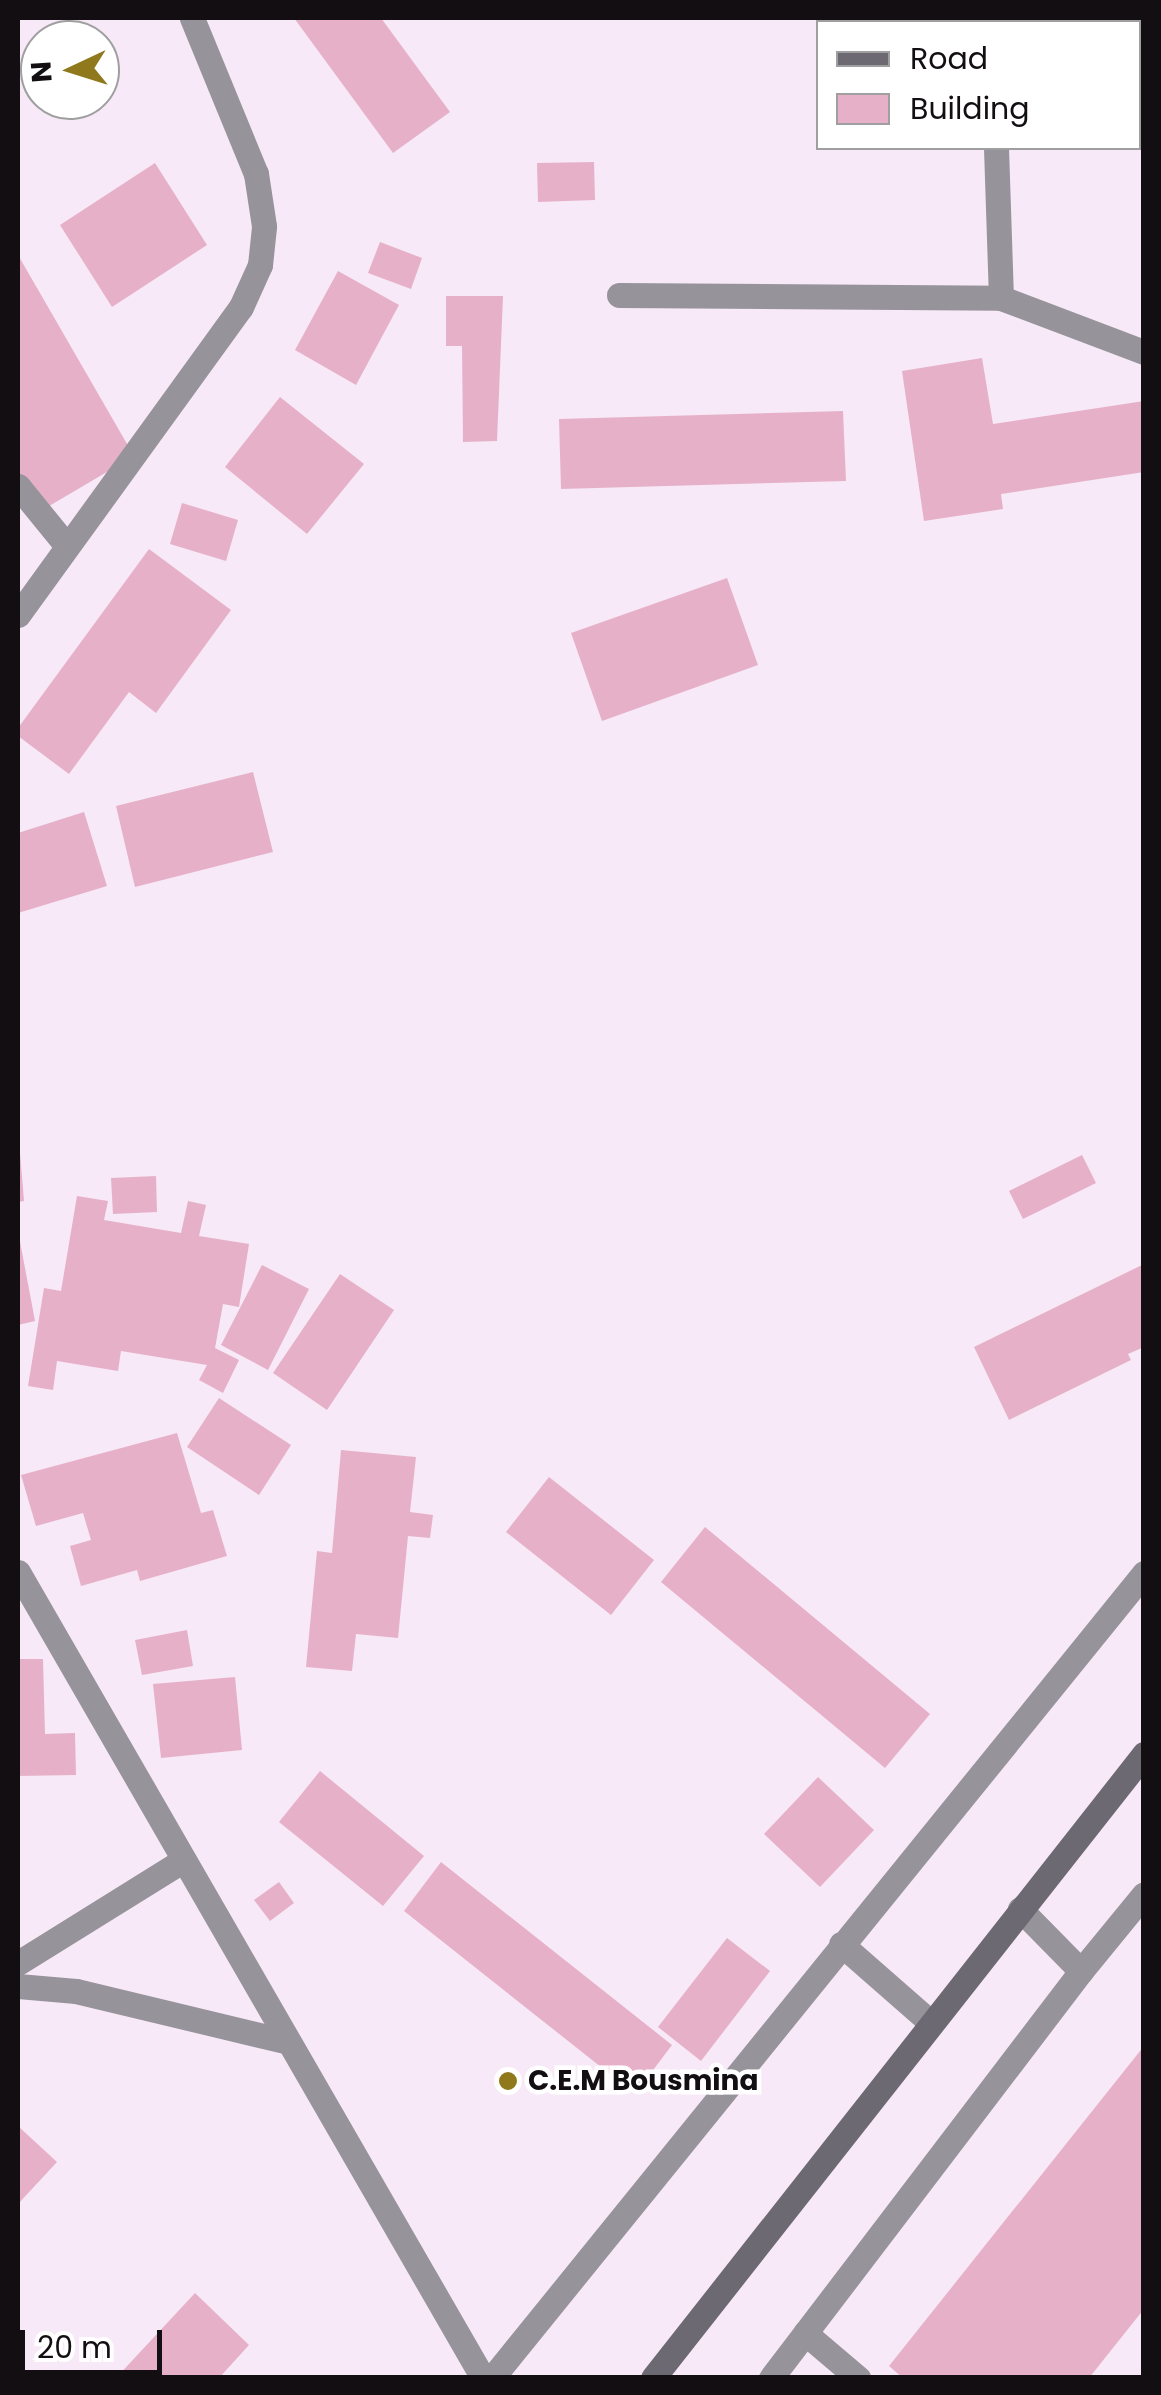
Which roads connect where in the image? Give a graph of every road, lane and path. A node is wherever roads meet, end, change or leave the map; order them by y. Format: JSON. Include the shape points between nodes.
{"nodes":[{"id":1,"x":192,"y":18,"type":"edge"},
{"id":2,"x":996,"y":150,"type":"edge"},
{"id":3,"x":619,"y":295,"type":"dead end"},
{"id":4,"x":1001,"y":298,"type":"junction"},
{"id":5,"x":1144,"y":352,"type":"edge"},
{"id":6,"x":18,"y":486,"type":"edge"},
{"id":7,"x":66,"y":545,"type":"junction"},
{"id":8,"x":18,"y":614,"type":"edge"},
{"id":9,"x":18,"y":1572,"type":"edge"},
{"id":10,"x":1144,"y":1572,"type":"edge"},
{"id":11,"x":1144,"y":1754,"type":"edge"},
{"id":12,"x":180,"y":1862,"type":"junction"},
{"id":13,"x":1144,"y":1894,"type":"edge"},
{"id":14,"x":1020,"y":1909,"type":"junction"},
{"id":15,"x":841,"y":1944,"type":"junction"},
{"id":16,"x":18,"y":1963,"type":"edge"},
{"id":17,"x":1081,"y":1972,"type":"junction"},
{"id":18,"x":18,"y":1986,"type":"edge"},
{"id":19,"x":930,"y":2022,"type":"junction"},
{"id":20,"x":284,"y":2040,"type":"junction"},
{"id":21,"x":805,"y":2333,"type":"junction"},
{"id":22,"x":483,"y":2378,"type":"edge"},
{"id":23,"x":492,"y":2378,"type":"edge"},
{"id":24,"x":653,"y":2378,"type":"edge"},
{"id":25,"x":771,"y":2378,"type":"edge"},
{"id":26,"x":858,"y":2378,"type":"edge"}],
"edges":[{"from":1,"to":7,"type":"street","via":[[256,174],[264,226],[260,265],[241,307]]},
{"from":2,"to":4,"type":"street"},
{"from":3,"to":4,"type":"street"},
{"from":4,"to":5,"type":"street"},
{"from":6,"to":7,"type":"street"},
{"from":7,"to":8,"type":"street"},
{"from":9,"to":12,"type":"street"},
{"from":10,"to":15,"type":"street"},
{"from":11,"to":14,"type":"main road"},
{"from":12,"to":16,"type":"street"},
{"from":12,"to":20,"type":"street"},
{"from":13,"to":17,"type":"street"},
{"from":14,"to":17,"type":"street"},
{"from":14,"to":19,"type":"main road"},
{"from":15,"to":19,"type":"street"},
{"from":15,"to":23,"type":"street"},
{"from":17,"to":21,"type":"street"},
{"from":18,"to":20,"type":"street","via":[[76,1991]]},
{"from":19,"to":24,"type":"main road"},
{"from":20,"to":22,"type":"street"},
{"from":21,"to":25,"type":"street"},
{"from":21,"to":26,"type":"street"}]}
